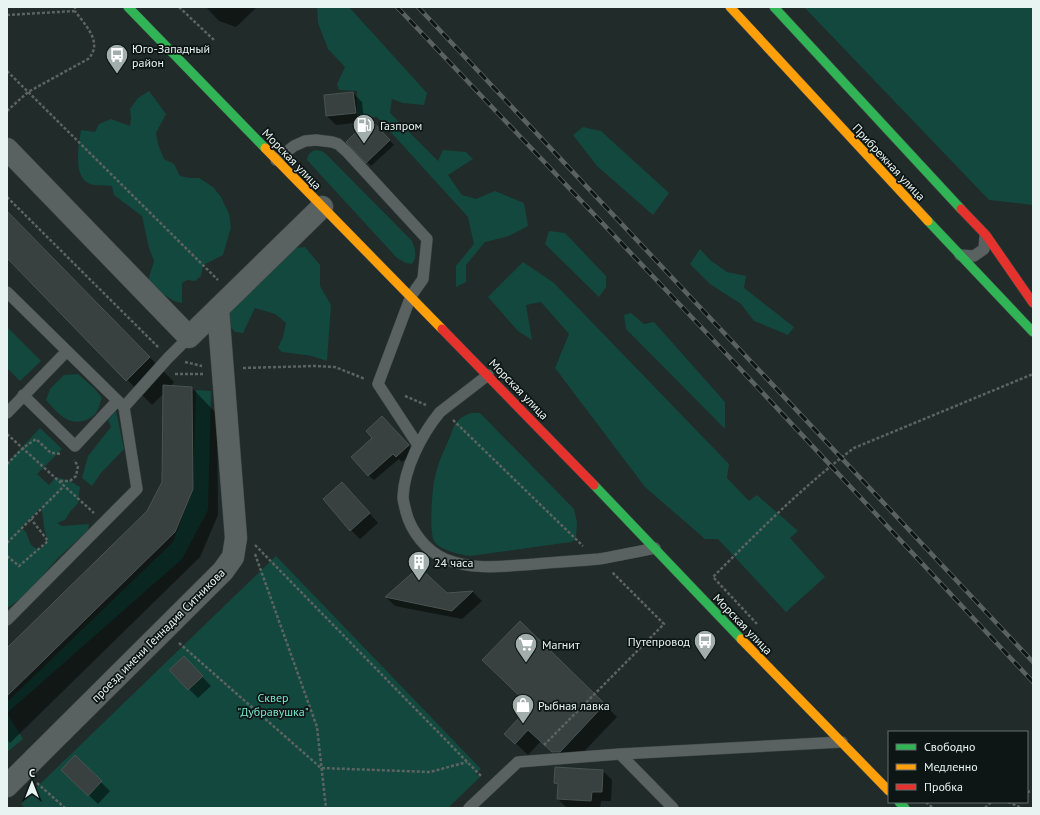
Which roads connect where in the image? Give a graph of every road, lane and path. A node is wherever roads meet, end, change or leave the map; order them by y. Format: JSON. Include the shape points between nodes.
{"nodes":[{"id":1,"x":128,"y":7,"type":"edge"},
{"id":2,"x":179,"y":7,"type":"edge"},
{"id":3,"x":730,"y":7,"type":"edge"},
{"id":4,"x":774,"y":7,"type":"edge"},
{"id":5,"x":75,"y":9,"type":"edge"},
{"id":6,"x":7,"y":15,"type":"edge"},
{"id":7,"x":214,"y":40,"type":"dead end"},
{"id":8,"x":7,"y":72,"type":"edge"},
{"id":9,"x":28,"y":92,"type":"junction"},
{"id":10,"x":7,"y":111,"type":"edge"},
{"id":11,"x":7,"y":149,"type":"edge"},
{"id":12,"x":276,"y":160,"type":"junction"},
{"id":13,"x":7,"y":197,"type":"edge"},
{"id":14,"x":322,"y":207,"type":"junction"},
{"id":15,"x":986,"y":235,"type":"junction"},
{"id":16,"x":959,"y":255,"type":"junction"},
{"id":17,"x":7,"y":292,"type":"edge"},
{"id":18,"x":234,"y":294,"type":"junction"},
{"id":19,"x":411,"y":296,"type":"junction"},
{"id":20,"x":1033,"y":303,"type":"edge"},
{"id":21,"x":218,"y":309,"type":"junction"},
{"id":22,"x":1033,"y":332,"type":"edge"},
{"id":23,"x":190,"y":337,"type":"junction"},
{"id":24,"x":66,"y":352,"type":"junction"},
{"id":25,"x":168,"y":358,"type":"junction"},
{"id":26,"x":223,"y":369,"type":"junction"},
{"id":27,"x":1033,"y":374,"type":"edge"},
{"id":28,"x":488,"y":375,"type":"junction"},
{"id":29,"x":378,"y":384,"type":"junction"},
{"id":30,"x":23,"y":396,"type":"junction"},
{"id":31,"x":121,"y":404,"type":"junction"},
{"id":32,"x":440,"y":412,"type":"junction"},
{"id":33,"x":7,"y":413,"type":"edge"},
{"id":34,"x":7,"y":434,"type":"edge"},
{"id":35,"x":418,"y":445,"type":"junction"},
{"id":36,"x":23,"y":448,"type":"junction"},
{"id":37,"x":64,"y":454,"type":"dead end"},
{"id":38,"x":70,"y":455,"type":"dead end"},
{"id":39,"x":7,"y":464,"type":"edge"},
{"id":40,"x":59,"y":481,"type":"junction"},
{"id":41,"x":64,"y":486,"type":"junction"},
{"id":42,"x":31,"y":519,"type":"junction"},
{"id":43,"x":104,"y":522,"type":"junction"},
{"id":44,"x":7,"y":541,"type":"edge"},
{"id":45,"x":655,"y":548,"type":"junction"},
{"id":46,"x":7,"y":556,"type":"edge"},
{"id":47,"x":599,"y":559,"type":"junction"},
{"id":48,"x":713,"y":577,"type":"dead end"},
{"id":49,"x":7,"y":620,"type":"edge"},
{"id":50,"x":164,"y":630,"type":"junction"},
{"id":51,"x":842,"y":742,"type":"junction"},
{"id":52,"x":543,"y":746,"type":"dead end"},
{"id":53,"x":620,"y":754,"type":"junction"},
{"id":54,"x":467,"y":762,"type":"junction"},
{"id":55,"x":321,"y":768,"type":"junction"},
{"id":56,"x":23,"y":771,"type":"junction"},
{"id":57,"x":484,"y":779,"type":"dead end"},
{"id":58,"x":7,"y":786,"type":"edge"},
{"id":59,"x":888,"y":790,"type":"edge"},
{"id":60,"x":1010,"y":803,"type":"edge"},
{"id":61,"x":65,"y":808,"type":"edge"},
{"id":62,"x":326,"y":808,"type":"edge"},
{"id":63,"x":469,"y":808,"type":"edge"},
{"id":64,"x":673,"y":808,"type":"edge"},
{"id":65,"x":1022,"y":808,"type":"edge"}],
"edges":[{"from":1,"to":12,"type":"main road","name":"Морская улица"},
{"from":2,"to":7,"type":"path"},
{"from":3,"to":16,"type":"main road","name":"Прибрежная улица"},
{"from":4,"to":15,"type":"main road","name":"Прибрежная улица"},
{"from":5,"to":6,"type":"path"},
{"from":5,"to":9,"type":"path","via":[[93,38],[94,53],[88,59]]},
{"from":8,"to":9,"type":"path"},
{"from":9,"to":10,"type":"path"},
{"from":9,"to":18,"type":"path"},
{"from":11,"to":23,"type":"street"},
{"from":12,"to":14,"type":"main road","name":"Морская улица"},
{"from":12,"to":19,"type":"lane","via":[[305,141],[332,142],[347,152],[427,239],[423,279]]},
{"from":13,"to":25,"type":"path"},
{"from":14,"to":18,"type":"street"},
{"from":14,"to":19,"type":"main road","name":"Морская улица"},
{"from":15,"to":16,"type":"lane","via":[[984,249],[974,256]]},
{"from":15,"to":20,"type":"main road","name":"Прибрежная улица"},
{"from":16,"to":22,"type":"main road","name":"Прибрежная улица"},
{"from":17,"to":24,"type":"lane"},
{"from":18,"to":21,"type":"street"},
{"from":19,"to":28,"type":"main road","name":"Морская улица"},
{"from":19,"to":29,"type":"lane"},
{"from":21,"to":23,"type":"street"},
{"from":21,"to":26,"type":"street","name":"проезд имени Геннадия Ситникова"},
{"from":23,"to":25,"type":"lane"},
{"from":24,"to":30,"type":"lane"},
{"from":24,"to":31,"type":"lane"},
{"from":25,"to":26,"type":"path"},
{"from":25,"to":31,"type":"lane"},
{"from":26,"to":29,"type":"path","via":[[335,367]]},
{"from":26,"to":50,"type":"street","name":"проезд имени Геннадия Ситникова","via":[[236,538],[233,557],[223,571]]},
{"from":27,"to":48,"type":"path","via":[[854,448],[830,465],[786,504]]},
{"from":28,"to":32,"type":"lane"},
{"from":28,"to":45,"type":"main road","name":"Морская улица"},
{"from":29,"to":32,"type":"path"},
{"from":29,"to":35,"type":"lane"},
{"from":30,"to":31,"type":"lane","via":[[75,446]]},
{"from":30,"to":33,"type":"lane"},
{"from":31,"to":43,"type":"lane","via":[[137,489]]},
{"from":32,"to":35,"type":"lane"},
{"from":32,"to":47,"type":"path","via":[[456,422]]},
{"from":34,"to":36,"type":"path"},
{"from":35,"to":47,"type":"lane","via":[[407,475],[403,498],[407,517],[416,534],[428,548],[445,559],[466,565],[490,567]]},
{"from":36,"to":37,"type":"path","via":[[36,439],[51,453]]},
{"from":36,"to":39,"type":"path"},
{"from":36,"to":40,"type":"path"},
{"from":38,"to":40,"type":"path","via":[[78,466],[76,476],[70,481]]},
{"from":40,"to":41,"type":"path"},
{"from":41,"to":42,"type":"path"},
{"from":41,"to":43,"type":"path"},
{"from":42,"to":44,"type":"path"},
{"from":42,"to":46,"type":"path","via":[[48,541],[19,566]]},
{"from":43,"to":49,"type":"lane"},
{"from":45,"to":47,"type":"lane"},
{"from":45,"to":51,"type":"main road","name":"Морская улица","via":[[696,594]]},
{"from":47,"to":52,"type":"path","via":[[664,624]]},
{"from":50,"to":55,"type":"path"},
{"from":50,"to":56,"type":"street","name":"проезд имени Геннадия Ситникова"},
{"from":51,"to":53,"type":"lane"},
{"from":51,"to":59,"type":"main road","name":"Морская улица"},
{"from":53,"to":63,"type":"lane","via":[[518,762]]},
{"from":53,"to":64,"type":"lane"},
{"from":54,"to":55,"type":"path","via":[[430,772]]},
{"from":54,"to":55,"type":"path","via":[[250,541],[317,727]]},
{"from":54,"to":57,"type":"path"},
{"from":55,"to":62,"type":"path"},
{"from":56,"to":58,"type":"street","name":"проезд имени Геннадия Ситникова"},
{"from":56,"to":61,"type":"path"},
{"from":60,"to":65,"type":"path"}]}
